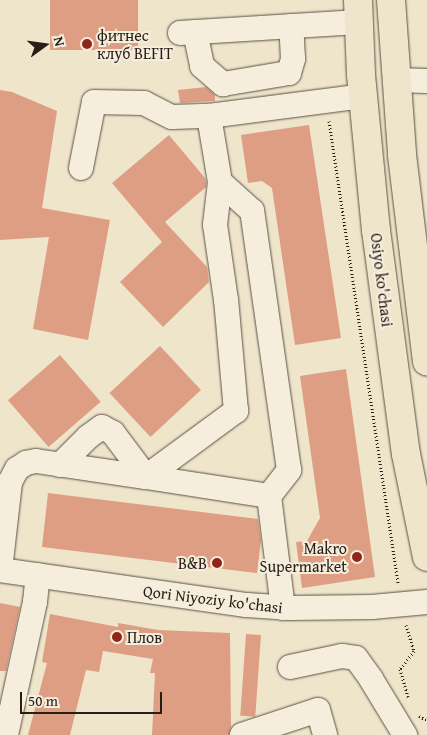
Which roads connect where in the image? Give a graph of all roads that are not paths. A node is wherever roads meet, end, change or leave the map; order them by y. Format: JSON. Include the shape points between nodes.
{"nodes":[{"id":1,"x":391,"y":0,"type":"edge"},
{"id":2,"x":358,"y":11,"type":"edge"},
{"id":3,"x":291,"y":26,"type":"junction"},
{"id":4,"x":396,"y":80,"type":"junction"},
{"id":5,"x":427,"y":81,"type":"edge"},
{"id":6,"x":363,"y":96,"type":"junction"},
{"id":7,"x":209,"y":116,"type":"junction"},
{"id":8,"x":81,"y":168,"type":"dead end"},
{"id":9,"x":220,"y":182,"type":"junction"},
{"id":10,"x":427,"y":360,"type":"edge"},
{"id":11,"x":60,"y":465,"type":"junction"},
{"id":12,"x":146,"y":477,"type":"junction"},
{"id":13,"x":269,"y":496,"type":"junction"},
{"id":14,"x":427,"y":558,"type":"edge"},
{"id":15,"x":0,"y":570,"type":"edge"},
{"id":16,"x":38,"y":575,"type":"junction"},
{"id":17,"x":427,"y":602,"type":"edge"},
{"id":18,"x":283,"y":608,"type":"junction"},
{"id":19,"x":290,"y":667,"type":"dead end"},
{"id":20,"x":6,"y":735,"type":"edge"},
{"id":21,"x":242,"y":735,"type":"edge"},
{"id":22,"x":325,"y":735,"type":"edge"},
{"id":23,"x":405,"y":735,"type":"edge"}],
"edges":[{"from":1,"to":4,"type":"main road","name":"Osiyo ko'chasi"},
{"from":2,"to":3,"type":"street"},
{"from":2,"to":6,"type":"main road","name":"Osiyo ko'chasi"},
{"from":3,"to":3,"type":"street","via":[[187,33],[202,66],[223,84],[289,73],[293,59]]},
{"from":4,"to":5,"type":"street"},
{"from":4,"to":10,"type":"main road","name":"Osiyo ko'chasi","via":[[410,230]]},
{"from":6,"to":7,"type":"street"},
{"from":6,"to":14,"type":"main road","name":"Osiyo ko'chasi","via":[[395,378]]},
{"from":7,"to":8,"type":"street","via":[[172,117],[144,103],[94,102]]},
{"from":7,"to":9,"type":"street"},
{"from":9,"to":12,"type":"street","via":[[215,224],[236,411]]},
{"from":9,"to":13,"type":"street","via":[[252,211],[289,470]]},
{"from":11,"to":12,"type":"street"},
{"from":11,"to":12,"type":"street","via":[[102,427],[113,433]]},
{"from":11,"to":15,"type":"street","via":[[36,461],[17,469],[10,482]]},
{"from":12,"to":13,"type":"street"},
{"from":13,"to":18,"type":"street"},
{"from":15,"to":16,"type":"street","name":"Qori Niyoziy ko'chasi"},
{"from":16,"to":18,"type":"street","name":"Qori Niyoziy ko'chasi"},
{"from":16,"to":20,"type":"street"},
{"from":17,"to":18,"type":"street","name":"Qori Niyoziy ko'chasi","via":[[401,606]]},
{"from":19,"to":23,"type":"street","via":[[342,656],[356,658]]},
{"from":21,"to":22,"type":"street","via":[[318,710]]}]}
